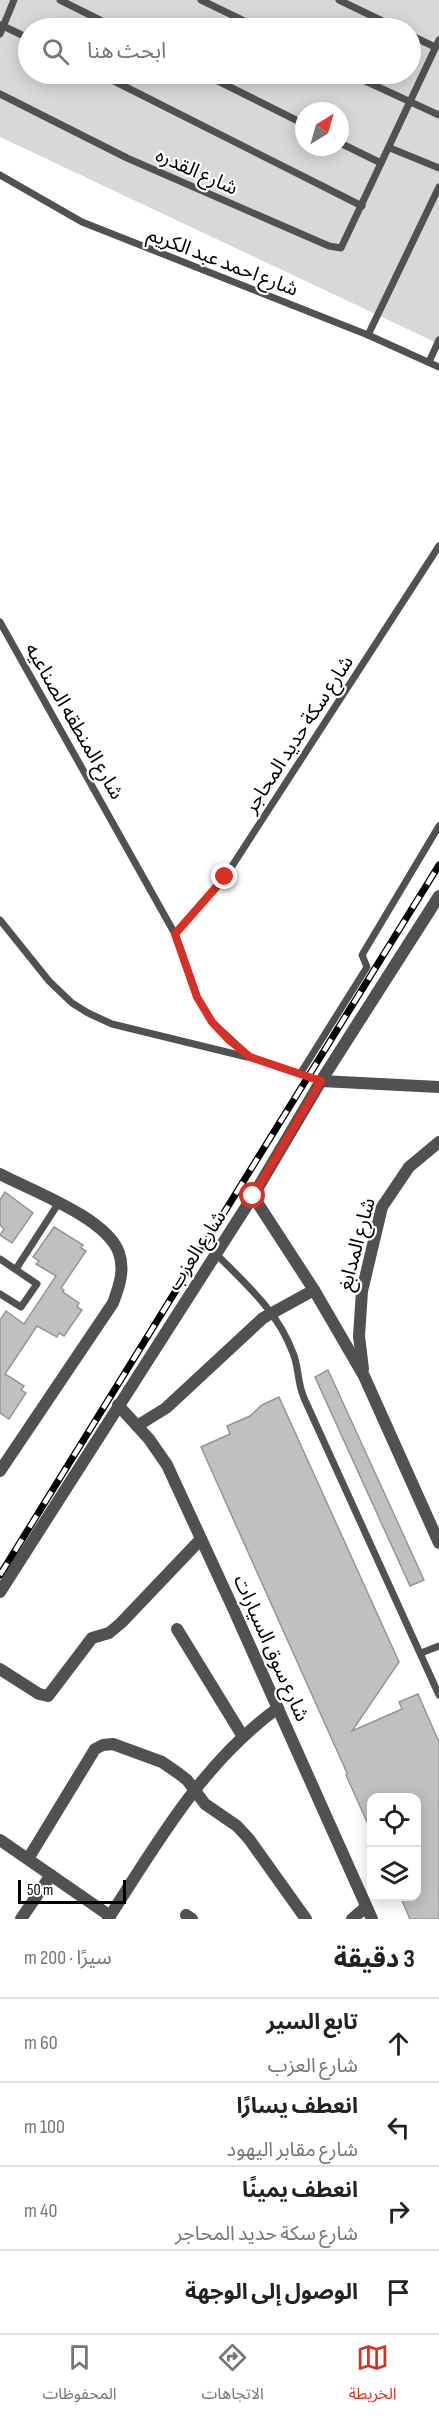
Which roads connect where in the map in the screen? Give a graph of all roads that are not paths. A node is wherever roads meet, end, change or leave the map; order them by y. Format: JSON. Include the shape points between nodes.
{"nodes":[{"id":1,"x":14,"y":0,"type":"edge"},
{"id":2,"x":60,"y":0,"type":"edge"},
{"id":3,"x":201,"y":0,"type":"edge"},
{"id":4,"x":339,"y":0,"type":"edge"},
{"id":5,"x":96,"y":18,"type":"edge"},
{"id":6,"x":238,"y":18,"type":"edge"},
{"id":7,"x":376,"y":18,"type":"edge"},
{"id":8,"x":2,"y":25,"type":"edge"},
{"id":9,"x":18,"y":33,"type":"edge"},
{"id":10,"x":0,"y":34,"type":"edge"},
{"id":11,"x":421,"y":40,"type":"edge"},
{"id":12,"x":439,"y":40,"type":"edge"},
{"id":13,"x":435,"y":47,"type":"junction"},
{"id":14,"x":431,"y":57,"type":"junction"},
{"id":15,"x":439,"y":60,"type":"edge"},
{"id":16,"x":421,"y":79,"type":"edge"},
{"id":17,"x":120,"y":84,"type":"edge"},
{"id":18,"x":224,"y":84,"type":"edge"},
{"id":19,"x":371,"y":84,"type":"edge"},
{"id":20,"x":419,"y":84,"type":"edge"},
{"id":21,"x":0,"y":94,"type":"edge"},
{"id":22,"x":410,"y":103,"type":"junction"},
{"id":23,"x":439,"y":115,"type":"edge"},
{"id":24,"x":295,"y":120,"type":"edge"},
{"id":25,"x":349,"y":148,"type":"edge"},
{"id":26,"x":390,"y":148,"type":"junction"},
{"id":27,"x":381,"y":164,"type":"junction"},
{"id":28,"x":439,"y":168,"type":"edge"},
{"id":29,"x":0,"y":176,"type":"edge"},
{"id":30,"x":439,"y":187,"type":"edge"},
{"id":31,"x":362,"y":206,"type":"junction"},
{"id":32,"x":368,"y":335,"type":"junction"},
{"id":33,"x":439,"y":340,"type":"edge"},
{"id":34,"x":429,"y":362,"type":"junction"},
{"id":35,"x":439,"y":367,"type":"edge"},
{"id":36,"x":439,"y":546,"type":"edge"},
{"id":37,"x":0,"y":622,"type":"edge"},
{"id":38,"x":439,"y":826,"type":"edge"},
{"id":39,"x":439,"y":896,"type":"edge"},
{"id":40,"x":0,"y":920,"type":"edge"},
{"id":41,"x":175,"y":934,"type":"junction"},
{"id":42,"x":250,"y":1057,"type":"junction"},
{"id":43,"x":300,"y":1074,"type":"junction"},
{"id":44,"x":321,"y":1081,"type":"junction"},
{"id":45,"x":439,"y":1087,"type":"edge"},
{"id":46,"x":439,"y":1142,"type":"edge"},
{"id":47,"x":0,"y":1174,"type":"edge"},
{"id":48,"x":253,"y":1196,"type":"junction"},
{"id":49,"x":58,"y":1204,"type":"junction"},
{"id":50,"x":216,"y":1254,"type":"junction"},
{"id":51,"x":0,"y":1259,"type":"edge"},
{"id":52,"x":16,"y":1269,"type":"junction"},
{"id":53,"x":314,"y":1290,"type":"junction"},
{"id":54,"x":0,"y":1294,"type":"edge"},
{"id":55,"x":272,"y":1313,"type":"junction"},
{"id":56,"x":364,"y":1376,"type":"junction"},
{"id":57,"x":118,"y":1405,"type":"junction"},
{"id":58,"x":137,"y":1426,"type":"junction"},
{"id":59,"x":0,"y":1471,"type":"edge"},
{"id":60,"x":201,"y":1539,"type":"junction"},
{"id":61,"x":439,"y":1543,"type":"edge"},
{"id":62,"x":0,"y":1592,"type":"edge"},
{"id":63,"x":177,"y":1629,"type":"dead end"},
{"id":64,"x":439,"y":1646,"type":"edge"},
{"id":65,"x":421,"y":1653,"type":"junction"},
{"id":66,"x":0,"y":1669,"type":"edge"},
{"id":67,"x":439,"y":1695,"type":"edge"},
{"id":68,"x":278,"y":1708,"type":"junction"},
{"id":69,"x":242,"y":1735,"type":"junction"},
{"id":70,"x":194,"y":1792,"type":"junction"},
{"id":71,"x":0,"y":1840,"type":"edge"},
{"id":72,"x":28,"y":1859,"type":"junction"},
{"id":73,"x":51,"y":1875,"type":"junction"},
{"id":74,"x":366,"y":1907,"type":"junction"},
{"id":75,"x":109,"y":1917,"type":"edge"},
{"id":76,"x":21,"y":1919,"type":"edge"},
{"id":77,"x":306,"y":1919,"type":"edge"},
{"id":78,"x":352,"y":1919,"type":"edge"},
{"id":79,"x":372,"y":1919,"type":"edge"}],
"edges":[{"from":1,"to":8,"type":"lane"},
{"from":2,"to":5,"type":"lane"},
{"from":3,"to":6,"type":"lane"},
{"from":4,"to":7,"type":"lane"},
{"from":8,"to":9,"type":"lane"},
{"from":8,"to":10,"type":"lane"},
{"from":11,"to":13,"type":"lane"},
{"from":12,"to":13,"type":"lane"},
{"from":13,"to":14,"type":"lane"},
{"from":14,"to":15,"type":"lane"},
{"from":14,"to":16,"type":"lane"},
{"from":17,"to":31,"type":"lane"},
{"from":18,"to":24,"type":"lane"},
{"from":19,"to":22,"type":"lane"},
{"from":20,"to":22,"type":"lane"},
{"from":21,"to":31,"type":"lane","name":"شارع القدره","via":[[127,158],[335,248],[341,248],[345,242]]},
{"from":22,"to":23,"type":"lane"},
{"from":22,"to":26,"type":"lane"},
{"from":25,"to":27,"type":"lane"},
{"from":26,"to":27,"type":"lane"},
{"from":26,"to":28,"type":"lane"},
{"from":27,"to":31,"type":"lane"},
{"from":29,"to":32,"type":"lane","name":"شارع احمد عبد الكريم","via":[[82,222]]},
{"from":30,"to":32,"type":"lane"},
{"from":32,"to":34,"type":"lane","name":"شارع احمد عبد الكريم"},
{"from":33,"to":34,"type":"lane"},
{"from":34,"to":35,"type":"lane","name":"شارع احمد عبد الكريم"},
{"from":36,"to":41,"type":"lane","name":"شارع سكة حديد المحاجر","via":[[225,877]]},
{"from":37,"to":41,"type":"lane","name":"شارع المنطقه الصناعيه"},
{"from":38,"to":43,"type":"lane","via":[[362,955],[367,966]]},
{"from":39,"to":44,"type":"street","name":"شارع العزب"},
{"from":40,"to":42,"type":"lane","via":[[49,981],[88,1013],[112,1024]]},
{"from":41,"to":42,"type":"lane","name":"شارع المنطقه الصناعيه","via":[[197,997],[212,1022]]},
{"from":42,"to":43,"type":"lane"},
{"from":43,"to":44,"type":"lane"},
{"from":44,"to":45,"type":"street"},
{"from":44,"to":48,"type":"street","name":"شارع العزب"},
{"from":46,"to":56,"type":"street","name":"شارع المدابغ","via":[[409,1167],[382,1207],[362,1291],[359,1336]]},
{"from":47,"to":49,"type":"street"},
{"from":48,"to":50,"type":"street","name":"شارع العزب"},
{"from":48,"to":53,"type":"street","name":"شارع المدابغ"},
{"from":49,"to":52,"type":"lane"},
{"from":49,"to":59,"type":"street","via":[[106,1231],[119,1253],[122,1279],[113,1303]]},
{"from":50,"to":55,"type":"lane"},
{"from":50,"to":57,"type":"street","name":"شارع العزب"},
{"from":51,"to":52,"type":"lane"},
{"from":52,"to":54,"type":"lane","via":[[36,1285],[21,1307]]},
{"from":53,"to":55,"type":"street"},
{"from":53,"to":56,"type":"street","name":"شارع المدابغ"},
{"from":55,"to":58,"type":"street","via":[[166,1408]]},
{"from":55,"to":65,"type":"lane","via":[[295,1356],[304,1398]]},
{"from":56,"to":61,"type":"street","name":"شارع المدابغ"},
{"from":57,"to":58,"type":"street","name":"شارع سوق السيارات"},
{"from":57,"to":62,"type":"street","name":"شارع العزب"},
{"from":58,"to":60,"type":"street","name":"شارع سوق السيارات","via":[[162,1456]]},
{"from":60,"to":66,"type":"street","via":[[121,1623],[109,1633],[92,1638],[48,1696]]},
{"from":60,"to":68,"type":"street","name":"شارع سوق السيارات"},
{"from":63,"to":69,"type":"street"},
{"from":64,"to":65,"type":"lane"},
{"from":65,"to":67,"type":"lane"},
{"from":68,"to":69,"type":"street"},
{"from":68,"to":74,"type":"street","name":"شارع سوق السيارات"},
{"from":69,"to":70,"type":"street"},
{"from":70,"to":72,"type":"street","via":[[187,1780],[162,1762],[113,1744],[103,1745],[95,1749]]},
{"from":70,"to":75,"type":"street"},
{"from":70,"to":77,"type":"street","via":[[249,1839]]},
{"from":71,"to":72,"type":"street"},
{"from":72,"to":73,"type":"street"},
{"from":73,"to":75,"type":"street"},
{"from":73,"to":76,"type":"street"},
{"from":74,"to":78,"type":"street"},
{"from":74,"to":79,"type":"street","name":"شارع سوق السيارات"}]}
